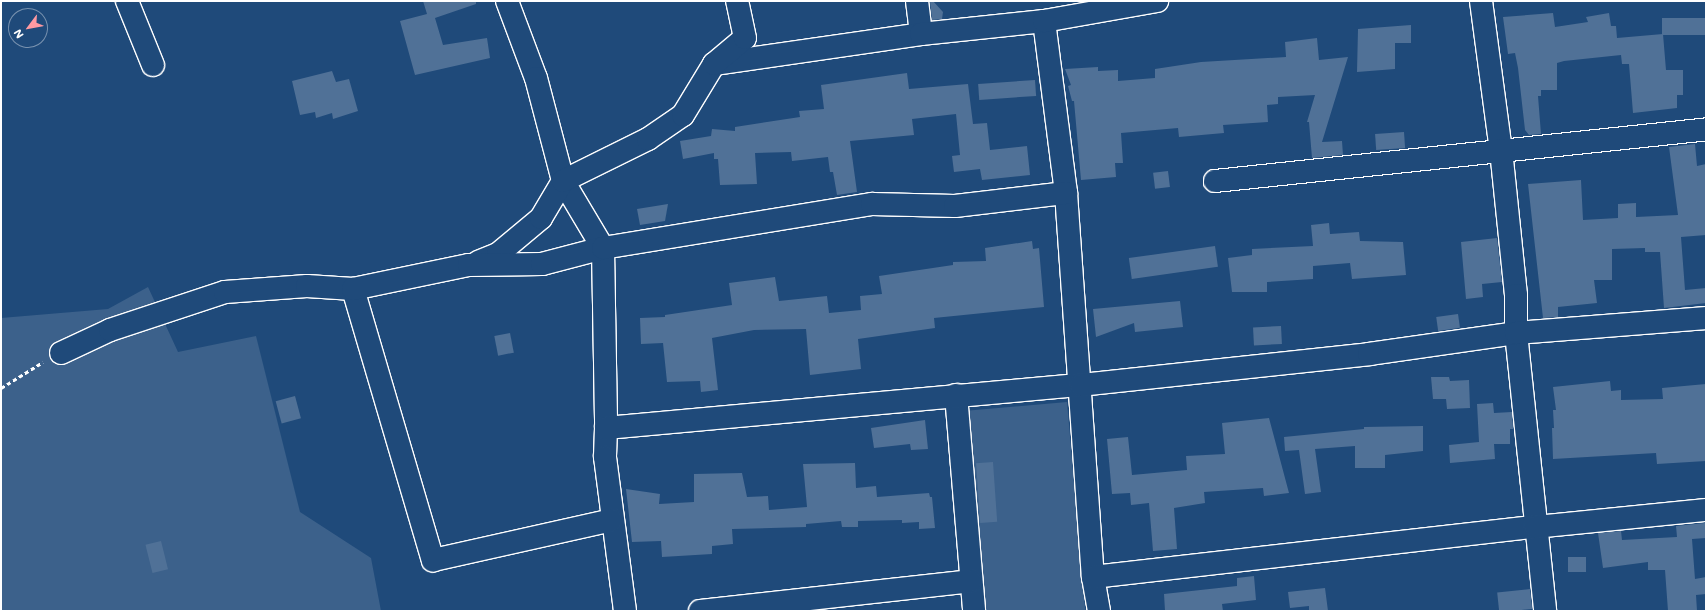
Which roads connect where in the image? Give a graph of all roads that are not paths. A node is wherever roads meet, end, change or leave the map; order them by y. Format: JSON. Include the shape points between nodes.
{"nodes":[{"id":1,"x":127,"y":1,"type":"edge"},
{"id":2,"x":507,"y":1,"type":"edge"},
{"id":3,"x":737,"y":1,"type":"edge"},
{"id":4,"x":917,"y":1,"type":"edge"},
{"id":5,"x":1157,"y":1,"type":"edge"},
{"id":6,"x":1481,"y":1,"type":"edge"},
{"id":7,"x":1044,"y":20,"type":"junction"},
{"id":8,"x":922,"y":34,"type":"junction"},
{"id":9,"x":714,"y":64,"type":"junction"},
{"id":10,"x":153,"y":65,"type":"dead end"},
{"id":11,"x":1706,"y":129,"type":"edge"},
{"id":12,"x":1501,"y":150,"type":"junction"},
{"id":13,"x":563,"y":181,"type":"junction"},
{"id":14,"x":1215,"y":181,"type":"dead end"},
{"id":15,"x":1066,"y":193,"type":"junction"},
{"id":16,"x":603,"y":248,"type":"junction"},
{"id":17,"x":469,"y":265,"type":"junction"},
{"id":18,"x":353,"y":289,"type":"junction"},
{"id":19,"x":1706,"y":318,"type":"edge"},
{"id":20,"x":1516,"y":333,"type":"junction"},
{"id":21,"x":61,"y":353,"type":"road end"},
{"id":22,"x":1081,"y":385,"type":"junction"},
{"id":23,"x":956,"y":395,"type":"junction"},
{"id":24,"x":606,"y":428,"type":"junction"},
{"id":25,"x":1706,"y":510,"type":"edge"},
{"id":26,"x":612,"y":520,"type":"junction"},
{"id":27,"x":1535,"y":527,"type":"junction"},
{"id":28,"x":1093,"y":577,"type":"junction"},
{"id":29,"x":970,"y":581,"type":"junction"},
{"id":30,"x":624,"y":611,"type":"edge"},
{"id":31,"x":700,"y":611,"type":"edge"},
{"id":32,"x":974,"y":611,"type":"edge"},
{"id":33,"x":1099,"y":611,"type":"edge"},
{"id":34,"x":1545,"y":611,"type":"edge"}],
"edges":[{"from":1,"to":10,"type":"street"},
{"from":2,"to":13,"type":"street","via":[[536,78]]},
{"from":3,"to":9,"type":"street","via":[[745,38]]},
{"from":4,"to":8,"type":"street"},
{"from":5,"to":7,"type":"street"},
{"from":6,"to":12,"type":"street"},
{"from":7,"to":8,"type":"street"},
{"from":7,"to":15,"type":"street"},
{"from":8,"to":9,"type":"street"},
{"from":9,"to":13,"type":"street","via":[[683,115],[648,139]]},
{"from":11,"to":12,"type":"street"},
{"from":12,"to":14,"type":"street"},
{"from":12,"to":20,"type":"street","via":[[1516,295]]},
{"from":13,"to":16,"type":"street"},
{"from":13,"to":17,"type":"street","via":[[540,218],[498,254]]},
{"from":15,"to":16,"type":"street","via":[[955,206],[872,204]]},
{"from":15,"to":22,"type":"street"},
{"from":16,"to":17,"type":"street","via":[[542,264]]},
{"from":16,"to":24,"type":"street"},
{"from":17,"to":18,"type":"street"},
{"from":18,"to":21,"type":"street","via":[[307,286],[225,292],[110,330]]},
{"from":18,"to":26,"type":"street","via":[[433,560]]},
{"from":19,"to":20,"type":"street"},
{"from":20,"to":22,"type":"street","via":[[1369,354]]},
{"from":20,"to":27,"type":"street"},
{"from":22,"to":23,"type":"street"},
{"from":22,"to":28,"type":"street"},
{"from":23,"to":24,"type":"street"},
{"from":23,"to":29,"type":"street"},
{"from":24,"to":26,"type":"street","via":[[604,457]]},
{"from":25,"to":27,"type":"street"},
{"from":26,"to":30,"type":"street"},
{"from":27,"to":28,"type":"street"},
{"from":27,"to":34,"type":"street"},
{"from":28,"to":33,"type":"street"},
{"from":29,"to":31,"type":"street"},
{"from":29,"to":32,"type":"street"}]}
